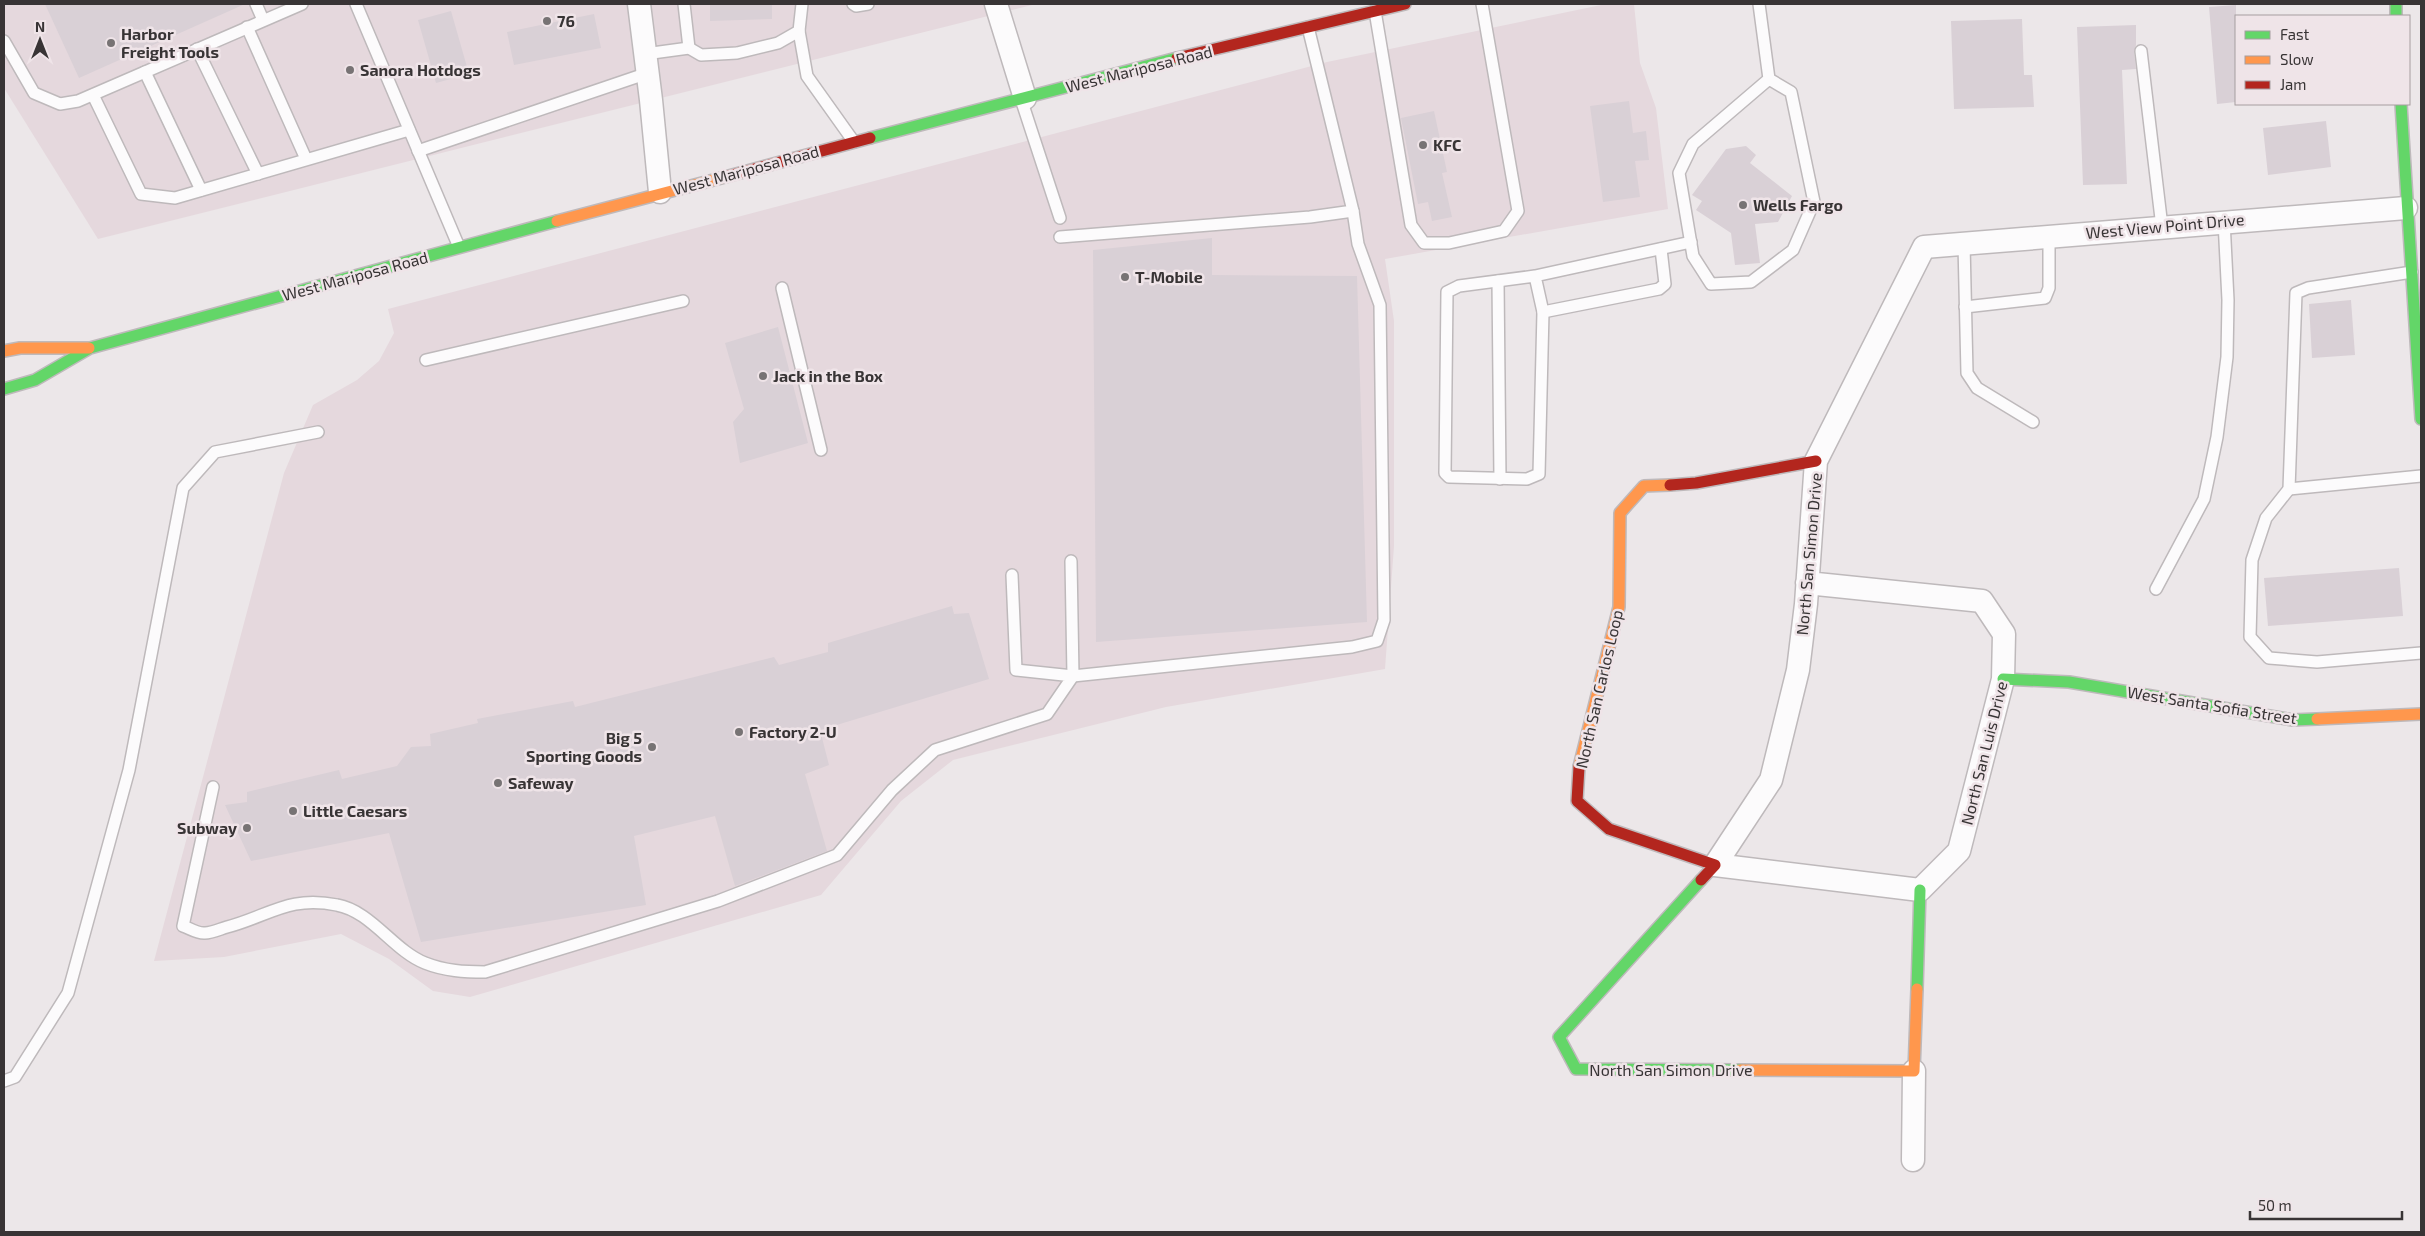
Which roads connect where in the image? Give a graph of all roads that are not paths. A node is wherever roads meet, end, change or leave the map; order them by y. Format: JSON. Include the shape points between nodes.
{"nodes":[{"id":1,"x":256,"y":4,"type":"edge"},
{"id":2,"x":302,"y":4,"type":"edge"},
{"id":3,"x":356,"y":4,"type":"edge"},
{"id":4,"x":639,"y":4,"type":"edge"},
{"id":5,"x":684,"y":4,"type":"edge"},
{"id":6,"x":802,"y":4,"type":"edge"},
{"id":7,"x":853,"y":4,"type":"edge"},
{"id":8,"x":868,"y":4,"type":"edge"},
{"id":9,"x":996,"y":4,"type":"edge"},
{"id":10,"x":1405,"y":4,"type":"edge"},
{"id":11,"x":1482,"y":4,"type":"edge"},
{"id":12,"x":1759,"y":4,"type":"edge"},
{"id":13,"x":1375,"y":10,"type":"junction"},
{"id":14,"x":263,"y":20,"type":"junction"},
{"id":15,"x":247,"y":27,"type":"junction"},
{"id":16,"x":1308,"y":27,"type":"junction"},
{"id":17,"x":799,"y":31,"type":"junction"},
{"id":18,"x":4,"y":41,"type":"edge"},
{"id":19,"x":689,"y":48,"type":"junction"},
{"id":20,"x":197,"y":49,"type":"junction"},
{"id":21,"x":2141,"y":51,"type":"dead end"},
{"id":22,"x":647,"y":63,"type":"junction"},
{"id":23,"x":145,"y":72,"type":"junction"},
{"id":24,"x":1770,"y":79,"type":"junction"},
{"id":25,"x":93,"y":94,"type":"junction"},
{"id":26,"x":1023,"y":98,"type":"junction"},
{"id":27,"x":2401,"y":105,"type":"edge"},
{"id":28,"x":409,"y":130,"type":"junction"},
{"id":29,"x":854,"y":142,"type":"junction"},
{"id":30,"x":418,"y":151,"type":"junction"},
{"id":31,"x":306,"y":159,"type":"junction"},
{"id":32,"x":258,"y":174,"type":"junction"},
{"id":33,"x":201,"y":190,"type":"junction"},
{"id":34,"x":660,"y":192,"type":"junction"},
{"id":35,"x":2406,"y":208,"type":"junction"},
{"id":36,"x":1353,"y":211,"type":"junction"},
{"id":37,"x":1060,"y":218,"type":"dead end"},
{"id":38,"x":2224,"y":222,"type":"junction"},
{"id":39,"x":2162,"y":227,"type":"junction"},
{"id":40,"x":2049,"y":236,"type":"junction"},
{"id":41,"x":1060,"y":237,"type":"dead end"},
{"id":42,"x":1691,"y":242,"type":"junction"},
{"id":43,"x":1964,"y":244,"type":"junction"},
{"id":44,"x":459,"y":247,"type":"junction"},
{"id":45,"x":1924,"y":247,"type":"joint"},
{"id":46,"x":1661,"y":249,"type":"junction"},
{"id":47,"x":2416,"y":272,"type":"edge"},
{"id":48,"x":1535,"y":276,"type":"junction"},
{"id":49,"x":1498,"y":281,"type":"junction"},
{"id":50,"x":782,"y":288,"type":"dead end"},
{"id":51,"x":683,"y":302,"type":"dead end"},
{"id":52,"x":1965,"y":307,"type":"junction"},
{"id":53,"x":1543,"y":312,"type":"junction"},
{"id":54,"x":90,"y":348,"type":"junction"},
{"id":55,"x":4,"y":351,"type":"edge"},
{"id":56,"x":426,"y":360,"type":"dead end"},
{"id":57,"x":2420,"y":388,"type":"edge"},
{"id":58,"x":4,"y":390,"type":"edge"},
{"id":59,"x":2421,"y":419,"type":"edge"},
{"id":60,"x":2033,"y":422,"type":"dead end"},
{"id":61,"x":318,"y":432,"type":"dead end"},
{"id":62,"x":821,"y":450,"type":"dead end"},
{"id":63,"x":1816,"y":461,"type":"junction"},
{"id":64,"x":2421,"y":476,"type":"edge"},
{"id":65,"x":1500,"y":479,"type":"junction"},
{"id":66,"x":2289,"y":489,"type":"junction"},
{"id":67,"x":1071,"y":561,"type":"dead end"},
{"id":68,"x":1012,"y":575,"type":"dead end"},
{"id":69,"x":1807,"y":583,"type":"junction"},
{"id":70,"x":2156,"y":589,"type":"dead end"},
{"id":71,"x":2421,"y":653,"type":"edge"},
{"id":72,"x":1073,"y":676,"type":"junction"},
{"id":73,"x":2003,"y":678,"type":"junction"},
{"id":74,"x":2421,"y":714,"type":"edge"},
{"id":75,"x":213,"y":786,"type":"dead end"},
{"id":76,"x":1715,"y":866,"type":"junction"},
{"id":77,"x":1920,"y":890,"type":"junction"},
{"id":78,"x":1914,"y":1071,"type":"junction"},
{"id":79,"x":4,"y":1081,"type":"edge"},
{"id":80,"x":1912,"y":1160,"type":"dead end"}],
"edges":[{"from":1,"to":14,"type":"lane"},
{"from":2,"to":14,"type":"lane"},
{"from":3,"to":28,"type":"lane"},
{"from":4,"to":22,"type":"street"},
{"from":5,"to":19,"type":"lane"},
{"from":6,"to":17,"type":"lane"},
{"from":7,"to":8,"type":"lane"},
{"from":9,"to":26,"type":"street"},
{"from":10,"to":13,"type":"street","name":"West Mariposa Road"},
{"from":11,"to":13,"type":"lane","via":[[1518,211],[1504,231],[1449,243],[1424,243],[1411,225]]},
{"from":12,"to":24,"type":"lane"},
{"from":13,"to":16,"type":"street","name":"West Mariposa Road"},
{"from":14,"to":15,"type":"lane"},
{"from":15,"to":20,"type":"lane"},
{"from":15,"to":31,"type":"lane"},
{"from":16,"to":26,"type":"street","name":"West Mariposa Road"},
{"from":16,"to":36,"type":"lane"},
{"from":17,"to":19,"type":"lane","via":[[778,43],[738,53],[701,55]]},
{"from":17,"to":29,"type":"lane","via":[[807,76]]},
{"from":18,"to":25,"type":"lane","via":[[34,92],[60,104]]},
{"from":19,"to":22,"type":"lane"},
{"from":20,"to":23,"type":"lane"},
{"from":20,"to":32,"type":"lane"},
{"from":21,"to":39,"type":"lane"},
{"from":22,"to":30,"type":"lane"},
{"from":22,"to":34,"type":"street"},
{"from":23,"to":25,"type":"lane"},
{"from":23,"to":33,"type":"lane"},
{"from":24,"to":42,"type":"lane","via":[[1693,144],[1679,173]]},
{"from":24,"to":42,"type":"lane","via":[[1791,92],[1814,202],[1793,250],[1751,282],[1711,284],[1693,256]]},
{"from":25,"to":33,"type":"lane","via":[[141,194],[175,198]]},
{"from":26,"to":29,"type":"street","name":"West Mariposa Road"},
{"from":26,"to":37,"type":"lane"},
{"from":27,"to":35,"type":"street"},
{"from":28,"to":30,"type":"lane"},
{"from":28,"to":31,"type":"lane"},
{"from":29,"to":34,"type":"street","name":"West Mariposa Road"},
{"from":30,"to":44,"type":"lane"},
{"from":31,"to":32,"type":"lane"},
{"from":32,"to":33,"type":"lane"},
{"from":34,"to":44,"type":"street","name":"West Mariposa Road"},
{"from":35,"to":38,"type":"street","name":"West View Point Drive"},
{"from":35,"to":47,"type":"street"},
{"from":36,"to":41,"type":"lane"},
{"from":36,"to":72,"type":"lane","via":[[1358,244],[1380,304],[1384,620],[1377,641],[1352,648]]},
{"from":38,"to":39,"type":"street","name":"West View Point Drive"},
{"from":38,"to":70,"type":"lane","via":[[2227,357],[2217,437],[2204,499]]},
{"from":39,"to":40,"type":"street","name":"West View Point Drive"},
{"from":40,"to":43,"type":"street","name":"West View Point Drive"},
{"from":40,"to":52,"type":"lane","via":[[2049,288],[2045,298]]},
{"from":42,"to":46,"type":"lane"},
{"from":43,"to":45,"type":"street","name":"West View Point Drive"},
{"from":43,"to":52,"type":"lane"},
{"from":44,"to":54,"type":"street","name":"West Mariposa Road"},
{"from":45,"to":63,"type":"street","name":"North San Simon Drive"},
{"from":46,"to":48,"type":"lane"},
{"from":46,"to":53,"type":"lane","via":[[1666,284],[1659,289]]},
{"from":47,"to":57,"type":"street"},
{"from":47,"to":66,"type":"lane","via":[[2308,288],[2296,293]]},
{"from":48,"to":49,"type":"lane"},
{"from":48,"to":53,"type":"lane"},
{"from":49,"to":65,"type":"lane"},
{"from":49,"to":65,"type":"lane","via":[[1459,286],[1446,292],[1445,473],[1449,477]]},
{"from":50,"to":62,"type":"lane"},
{"from":51,"to":56,"type":"lane"},
{"from":52,"to":60,"type":"lane","via":[[1967,373],[1977,388]]},
{"from":53,"to":65,"type":"lane","via":[[1540,474],[1527,479]]},
{"from":54,"to":55,"type":"street","name":"West Mariposa Road"},
{"from":54,"to":58,"type":"street","name":"West Mariposa Road","via":[[35,380]]},
{"from":57,"to":59,"type":"street"},
{"from":61,"to":79,"type":"lane","via":[[215,452],[183,488],[129,770],[68,993],[15,1078]]},
{"from":63,"to":69,"type":"street","name":"North San Simon Drive"},
{"from":63,"to":76,"type":"street","name":"North San Carlos Loop","via":[[1696,483],[1644,486],[1620,514],[1619,607],[1580,758],[1577,801],[1609,829]]},
{"from":64,"to":66,"type":"lane"},
{"from":66,"to":71,"type":"lane","via":[[2266,518],[2252,560],[2250,637],[2269,658],[2317,662]]},
{"from":67,"to":72,"type":"lane"},
{"from":68,"to":72,"type":"lane","via":[[1016,670]]},
{"from":69,"to":73,"type":"street","name":"North San Luis Drive","via":[[1982,600],[2004,634]]},
{"from":69,"to":76,"type":"street","name":"North San Simon Drive","via":[[1798,670],[1771,780]]},
{"from":72,"to":75,"type":"lane","via":[[1046,714],[935,750],[892,790],[836,855],[718,901],[485,972],[455,972],[424,963],[367,920],[338,905],[301,902],[204,934],[183,926]]},
{"from":73,"to":74,"type":"street","name":"West Santa Sofia Street","via":[[2070,682],[2292,720]]},
{"from":73,"to":77,"type":"street","name":"North San Luis Drive","via":[[1959,851]]},
{"from":76,"to":77,"type":"street"},
{"from":76,"to":78,"type":"street","name":"North San Simon Drive","via":[[1559,1037],[1576,1069]]},
{"from":77,"to":78,"type":"street"},
{"from":78,"to":80,"type":"street"}]}
